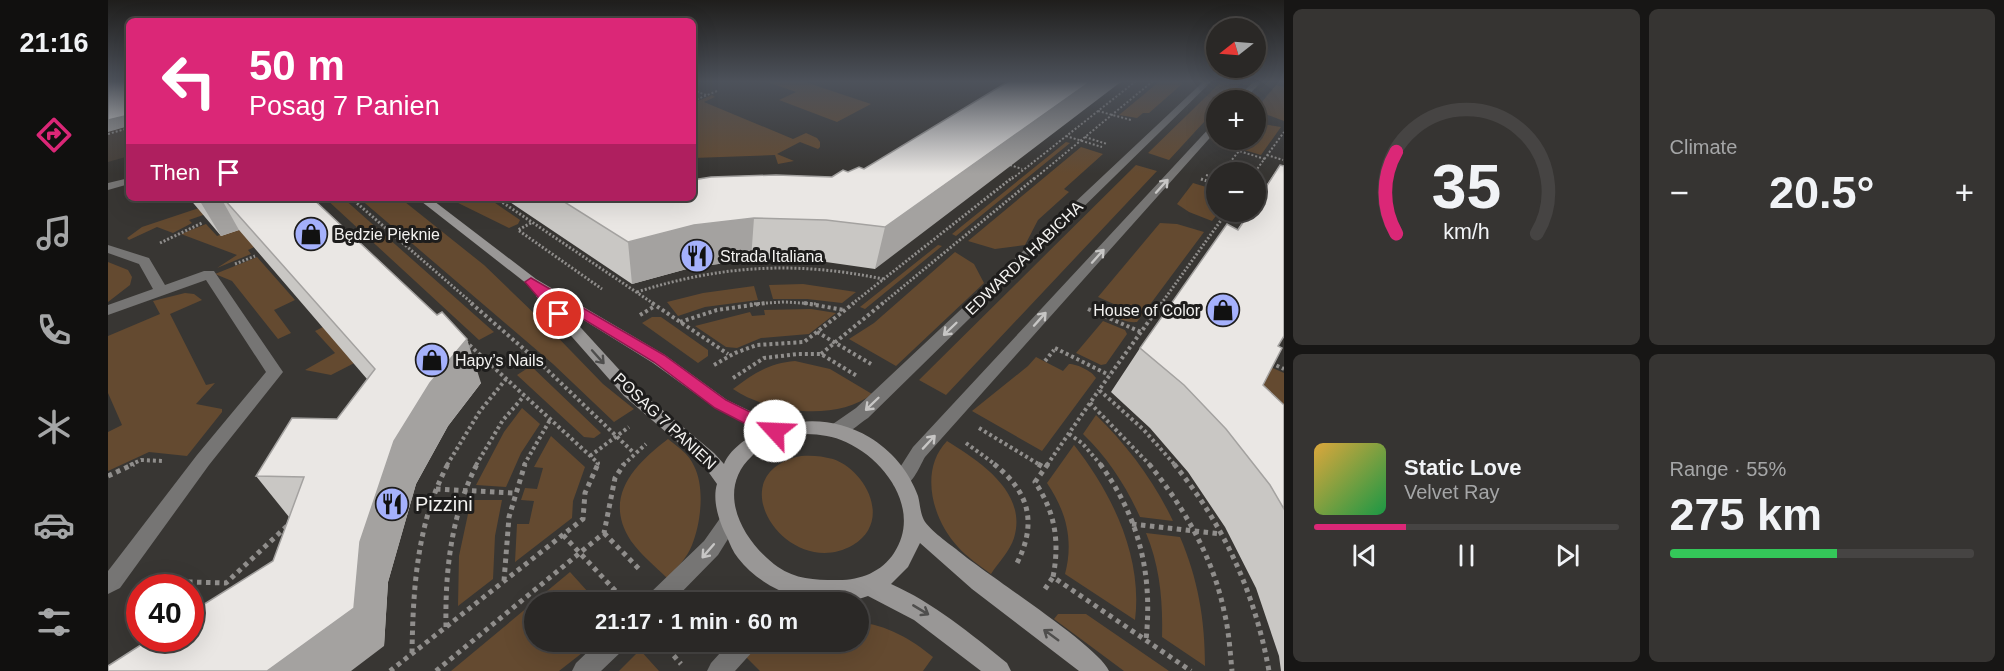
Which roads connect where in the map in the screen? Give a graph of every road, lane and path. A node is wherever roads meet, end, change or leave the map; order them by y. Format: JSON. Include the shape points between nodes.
{"nodes":[{"id":1,"x":1095,"y":112,"type":"edge"},
{"id":2,"x":1102,"y":112,"type":"edge"},
{"id":3,"x":1114,"y":112,"type":"edge"},
{"id":4,"x":1175,"y":112,"type":"edge"},
{"id":5,"x":1111,"y":115,"type":"junction"},
{"id":6,"x":126,"y":129,"type":"edge"},
{"id":7,"x":1124,"y":129,"type":"dead end"},
{"id":8,"x":1284,"y":132,"type":"edge"},
{"id":9,"x":108,"y":134,"type":"edge"},
{"id":10,"x":1066,"y":136,"type":"junction"},
{"id":11,"x":1085,"y":136,"type":"junction"},
{"id":12,"x":1206,"y":137,"type":"edge"},
{"id":13,"x":1080,"y":140,"type":"junction"},
{"id":14,"x":1103,"y":148,"type":"junction"},
{"id":15,"x":1111,"y":150,"type":"dead end"},
{"id":16,"x":1233,"y":150,"type":"dead end"},
{"id":17,"x":1239,"y":151,"type":"junction"},
{"id":18,"x":1266,"y":157,"type":"junction"},
{"id":19,"x":1283,"y":160,"type":"edge"},
{"id":20,"x":1230,"y":162,"type":"edge"},
{"id":21,"x":1262,"y":162,"type":"edge"},
{"id":22,"x":1010,"y":165,"type":"edge"},
{"id":23,"x":1023,"y":170,"type":"junction"},
{"id":24,"x":126,"y":182,"type":"edge"},
{"id":25,"x":108,"y":188,"type":"edge"},
{"id":26,"x":354,"y":201,"type":"edge"},
{"id":27,"x":427,"y":201,"type":"edge"},
{"id":28,"x":500,"y":201,"type":"edge"},
{"id":29,"x":1220,"y":222,"type":"edge"},
{"id":30,"x":532,"y":223,"type":"junction"},
{"id":31,"x":202,"y":224,"type":"dead end"},
{"id":32,"x":1210,"y":235,"type":"junction"},
{"id":33,"x":561,"y":236,"type":"edge"},
{"id":34,"x":556,"y":238,"type":"junction"},
{"id":35,"x":1220,"y":238,"type":"edge"},
{"id":36,"x":1205,"y":243,"type":"junction"},
{"id":37,"x":1214,"y":246,"type":"edge"},
{"id":38,"x":108,"y":249,"type":"edge"},
{"id":39,"x":133,"y":257,"type":"junction"},
{"id":40,"x":828,"y":262,"type":"dead end"},
{"id":41,"x":829,"y":269,"type":"junction"},
{"id":42,"x":884,"y":279,"type":"junction"},
{"id":43,"x":531,"y":282,"type":"junction"},
{"id":44,"x":161,"y":290,"type":"junction"},
{"id":45,"x":636,"y":293,"type":"junction"},
{"id":46,"x":611,"y":296,"type":"dead end"},
{"id":47,"x":655,"y":306,"type":"junction"},
{"id":48,"x":1088,"y":309,"type":"dead end"},
{"id":49,"x":108,"y":310,"type":"edge"},
{"id":50,"x":844,"y":310,"type":"junction"},
{"id":51,"x":639,"y":316,"type":"dead end"},
{"id":52,"x":680,"y":322,"type":"junction"},
{"id":53,"x":817,"y":332,"type":"junction"},
{"id":54,"x":1140,"y":332,"type":"junction"},
{"id":55,"x":465,"y":340,"type":"edge"},
{"id":56,"x":835,"y":342,"type":"junction"},
{"id":57,"x":1055,"y":348,"type":"dead end"},
{"id":58,"x":728,"y":354,"type":"junction"},
{"id":59,"x":821,"y":354,"type":"junction"},
{"id":60,"x":1266,"y":361,"type":"edge"},
{"id":61,"x":708,"y":369,"type":"dead end"},
{"id":62,"x":1284,"y":369,"type":"edge"},
{"id":63,"x":881,"y":370,"type":"dead end"},
{"id":64,"x":1109,"y":375,"type":"junction"},
{"id":65,"x":858,"y":376,"type":"dead end"},
{"id":66,"x":506,"y":379,"type":"junction"},
{"id":67,"x":727,"y":383,"type":"dead end"},
{"id":68,"x":1099,"y":390,"type":"junction"},
{"id":69,"x":524,"y":396,"type":"junction"},
{"id":70,"x":1090,"y":403,"type":"junction"},
{"id":71,"x":550,"y":420,"type":"junction"},
{"id":72,"x":633,"y":424,"type":"dead end"},
{"id":73,"x":976,"y":427,"type":"dead end"},
{"id":74,"x":775,"y":431,"type":"junction"},
{"id":75,"x":836,"y":431,"type":"junction"},
{"id":76,"x":1069,"y":434,"type":"junction"},
{"id":77,"x":616,"y":436,"type":"junction"},
{"id":78,"x":964,"y":441,"type":"dead end"},
{"id":79,"x":590,"y":456,"type":"junction"},
{"id":80,"x":204,"y":460,"type":"junction"},
{"id":81,"x":1045,"y":468,"type":"junction"},
{"id":82,"x":108,"y":476,"type":"edge"},
{"id":83,"x":901,"y":480,"type":"junction"},
{"id":84,"x":726,"y":481,"type":"junction"},
{"id":85,"x":436,"y":489,"type":"junction"},
{"id":86,"x":464,"y":491,"type":"junction"},
{"id":87,"x":513,"y":493,"type":"junction"},
{"id":88,"x":914,"y":522,"type":"junction"},
{"id":89,"x":728,"y":523,"type":"junction"},
{"id":90,"x":1131,"y":524,"type":"junction"},
{"id":91,"x":287,"y":526,"type":"edge"},
{"id":92,"x":1193,"y":531,"type":"junction"},
{"id":93,"x":604,"y":533,"type":"junction"},
{"id":94,"x":1221,"y":534,"type":"junction"},
{"id":95,"x":563,"y":535,"type":"junction"},
{"id":96,"x":580,"y":553,"type":"junction"},
{"id":97,"x":1011,"y":573,"type":"dead end"},
{"id":98,"x":647,"y":578,"type":"dead end"},
{"id":99,"x":504,"y":581,"type":"junction"},
{"id":100,"x":204,"y":582,"type":"edge"},
{"id":101,"x":108,"y":584,"type":"edge"},
{"id":102,"x":868,"y":585,"type":"junction"},
{"id":103,"x":805,"y":589,"type":"junction"},
{"id":104,"x":617,"y":592,"type":"edge"},
{"id":105,"x":667,"y":592,"type":"edge"},
{"id":106,"x":801,"y":592,"type":"edge"},
{"id":107,"x":446,"y":627,"type":"junction"},
{"id":108,"x":1146,"y":640,"type":"junction"},
{"id":109,"x":604,"y":652,"type":"edge"},
{"id":110,"x":671,"y":652,"type":"edge"},
{"id":111,"x":737,"y":652,"type":"edge"},
{"id":112,"x":412,"y":653,"type":"junction"},
{"id":113,"x":681,"y":663,"type":"dead end"},
{"id":114,"x":390,"y":671,"type":"edge"},
{"id":115,"x":436,"y":671,"type":"edge"},
{"id":116,"x":584,"y":671,"type":"edge"},
{"id":117,"x":719,"y":671,"type":"edge"},
{"id":118,"x":999,"y":671,"type":"edge"},
{"id":119,"x":1097,"y":671,"type":"edge"},
{"id":120,"x":1191,"y":671,"type":"edge"},
{"id":121,"x":1232,"y":671,"type":"edge"},
{"id":122,"x":1269,"y":671,"type":"edge"}],
"edges":[{"from":1,"to":10,"type":"path"},
{"from":2,"to":5,"type":"path"},
{"from":3,"to":5,"type":"path"},
{"from":4,"to":75,"type":"street","name":"EDWARDA HABICHA","one_way":true,"via":[[877,399]]},
{"from":5,"to":7,"type":"path","via":[[1133,121]]},
{"from":5,"to":11,"type":"path"},
{"from":6,"to":9,"type":"path"},
{"from":8,"to":18,"type":"path"},
{"from":10,"to":13,"type":"path"},
{"from":10,"to":23,"type":"path"},
{"from":11,"to":13,"type":"path"},
{"from":11,"to":14,"type":"path","via":[[1107,144]]},
{"from":83,"to":12,"type":"street","one_way":true,"via":[[919,452]]},
{"from":13,"to":14,"type":"path"},
{"from":13,"to":56,"type":"path"},
{"from":14,"to":15,"type":"path"},
{"from":16,"to":17,"type":"path"},
{"from":17,"to":18,"type":"path"},
{"from":17,"to":20,"type":"path"},
{"from":18,"to":19,"type":"path"},
{"from":18,"to":21,"type":"path"},
{"from":22,"to":23,"type":"path"},
{"from":23,"to":42,"type":"path"},
{"from":24,"to":25,"type":"street"},
{"from":26,"to":77,"type":"path","via":[[540,363]]},
{"from":27,"to":43,"type":"street","name":"POSAG 7 PANIEN"},
{"from":28,"to":30,"type":"path"},
{"from":29,"to":32,"type":"path"},
{"from":30,"to":34,"type":"path"},
{"from":30,"to":46,"type":"path","via":[[518,230]]},
{"from":31,"to":39,"type":"path"},
{"from":32,"to":35,"type":"path"},
{"from":32,"to":36,"type":"path"},
{"from":33,"to":34,"type":"path"},
{"from":34,"to":45,"type":"path"},
{"from":36,"to":37,"type":"path"},
{"from":36,"to":54,"type":"path"},
{"from":38,"to":39,"type":"street"},
{"from":39,"to":44,"type":"street","via":[[144,261]]},
{"from":40,"to":41,"type":"path"},
{"from":41,"to":42,"type":"path"},
{"from":41,"to":45,"type":"path","via":[[734,268]]},
{"from":42,"to":50,"type":"path"},
{"from":43,"to":74,"type":"street","name":"POSAG 7 PANIEN","via":[[659,359],[720,404]]},
{"from":43,"to":84,"type":"street","name":"POSAG 7 PANIEN","one_way":true,"via":[[630,393],[708,458]]},
{"from":44,"to":49,"type":"street"},
{"from":44,"to":80,"type":"street","via":[[209,274],[275,372]]},
{"from":45,"to":47,"type":"path"},
{"from":47,"to":51,"type":"path"},
{"from":47,"to":52,"type":"path"},
{"from":48,"to":54,"type":"path"},
{"from":50,"to":52,"type":"path","via":[[803,303],[766,304],[719,309]]},
{"from":50,"to":53,"type":"path"},
{"from":52,"to":58,"type":"path"},
{"from":53,"to":56,"type":"path"},
{"from":53,"to":58,"type":"path","via":[[804,342],[766,343]]},
{"from":54,"to":64,"type":"path"},
{"from":55,"to":66,"type":"path"},
{"from":56,"to":59,"type":"path"},
{"from":56,"to":63,"type":"path"},
{"from":57,"to":64,"type":"path"},
{"from":58,"to":61,"type":"path"},
{"from":59,"to":65,"type":"path"},
{"from":59,"to":67,"type":"path","via":[[764,358]]},
{"from":60,"to":62,"type":"path"},
{"from":64,"to":68,"type":"path"},
{"from":66,"to":69,"type":"path"},
{"from":66,"to":85,"type":"path","via":[[458,442]]},
{"from":68,"to":70,"type":"path"},
{"from":68,"to":94,"type":"path","via":[[1137,423],[1176,468]]},
{"from":69,"to":71,"type":"path"},
{"from":69,"to":86,"type":"path","via":[[485,447]]},
{"from":70,"to":76,"type":"path"},
{"from":70,"to":92,"type":"path","via":[[1117,426],[1155,470]]},
{"from":71,"to":79,"type":"path"},
{"from":71,"to":87,"type":"path","via":[[526,459]]},
{"from":72,"to":77,"type":"path"},
{"from":73,"to":81,"type":"path"},
{"from":74,"to":75,"type":"street","via":[[801,427]]},
{"from":74,"to":84,"type":"street","via":[[741,453]]},
{"from":75,"to":83,"type":"street","via":[[877,452]]},
{"from":76,"to":81,"type":"path"},
{"from":76,"to":90,"type":"path","via":[[1078,439],[1108,477]]},
{"from":77,"to":79,"type":"path"},
{"from":77,"to":93,"type":"path","via":[[634,453],[615,478]]},
{"from":78,"to":97,"type":"path","via":[[1004,472],[1026,506],[1031,522],[1029,537]]},
{"from":79,"to":95,"type":"path","via":[[598,463],[585,493],[584,519]]},
{"from":80,"to":82,"type":"path","via":[[141,460]]},
{"from":80,"to":101,"type":"street"},
{"from":81,"to":108,"type":"path","via":[[1035,482],[1049,503],[1057,529],[1053,577]]},
{"from":83,"to":88,"type":"street","via":[[912,505]]},
{"from":84,"to":89,"type":"street","via":[[723,506]]},
{"from":85,"to":86,"type":"path"},
{"from":85,"to":112,"type":"path","via":[[416,561]]},
{"from":86,"to":87,"type":"path"},
{"from":86,"to":107,"type":"path","via":[[446,571]]},
{"from":87,"to":99,"type":"path","via":[[503,556]]},
{"from":88,"to":102,"type":"street","via":[[912,539],[898,564]]},
{"from":119,"to":88,"type":"street","one_way":true,"via":[[965,572]]},
{"from":89,"to":103,"type":"street","via":[[736,540],[756,563],[783,582]]},
{"from":89,"to":105,"type":"street","one_way":true,"via":[[711,549]]},
{"from":90,"to":92,"type":"path"},
{"from":90,"to":108,"type":"path","via":[[1140,544],[1148,583]]},
{"from":91,"to":100,"type":"path","via":[[226,583]]},
{"from":92,"to":94,"type":"path"},
{"from":92,"to":121,"type":"path","via":[[1221,595]]},
{"from":93,"to":96,"type":"path"},
{"from":93,"to":98,"type":"path"},
{"from":94,"to":122,"type":"path","via":[[1246,581]]},
{"from":95,"to":96,"type":"path"},
{"from":95,"to":99,"type":"path"},
{"from":96,"to":104,"type":"path"},
{"from":96,"to":115,"type":"path"},
{"from":99,"to":107,"type":"path"},
{"from":102,"to":103,"type":"street","via":[[838,592]]},
{"from":102,"to":118,"type":"street","one_way":true,"via":[[899,597],[930,616]]},
{"from":103,"to":106,"type":"street"},
{"from":107,"to":112,"type":"path"},
{"from":108,"to":120,"type":"path"},
{"from":109,"to":116,"type":"street"},
{"from":110,"to":113,"type":"path"},
{"from":111,"to":117,"type":"street"},
{"from":112,"to":114,"type":"path"}]}
